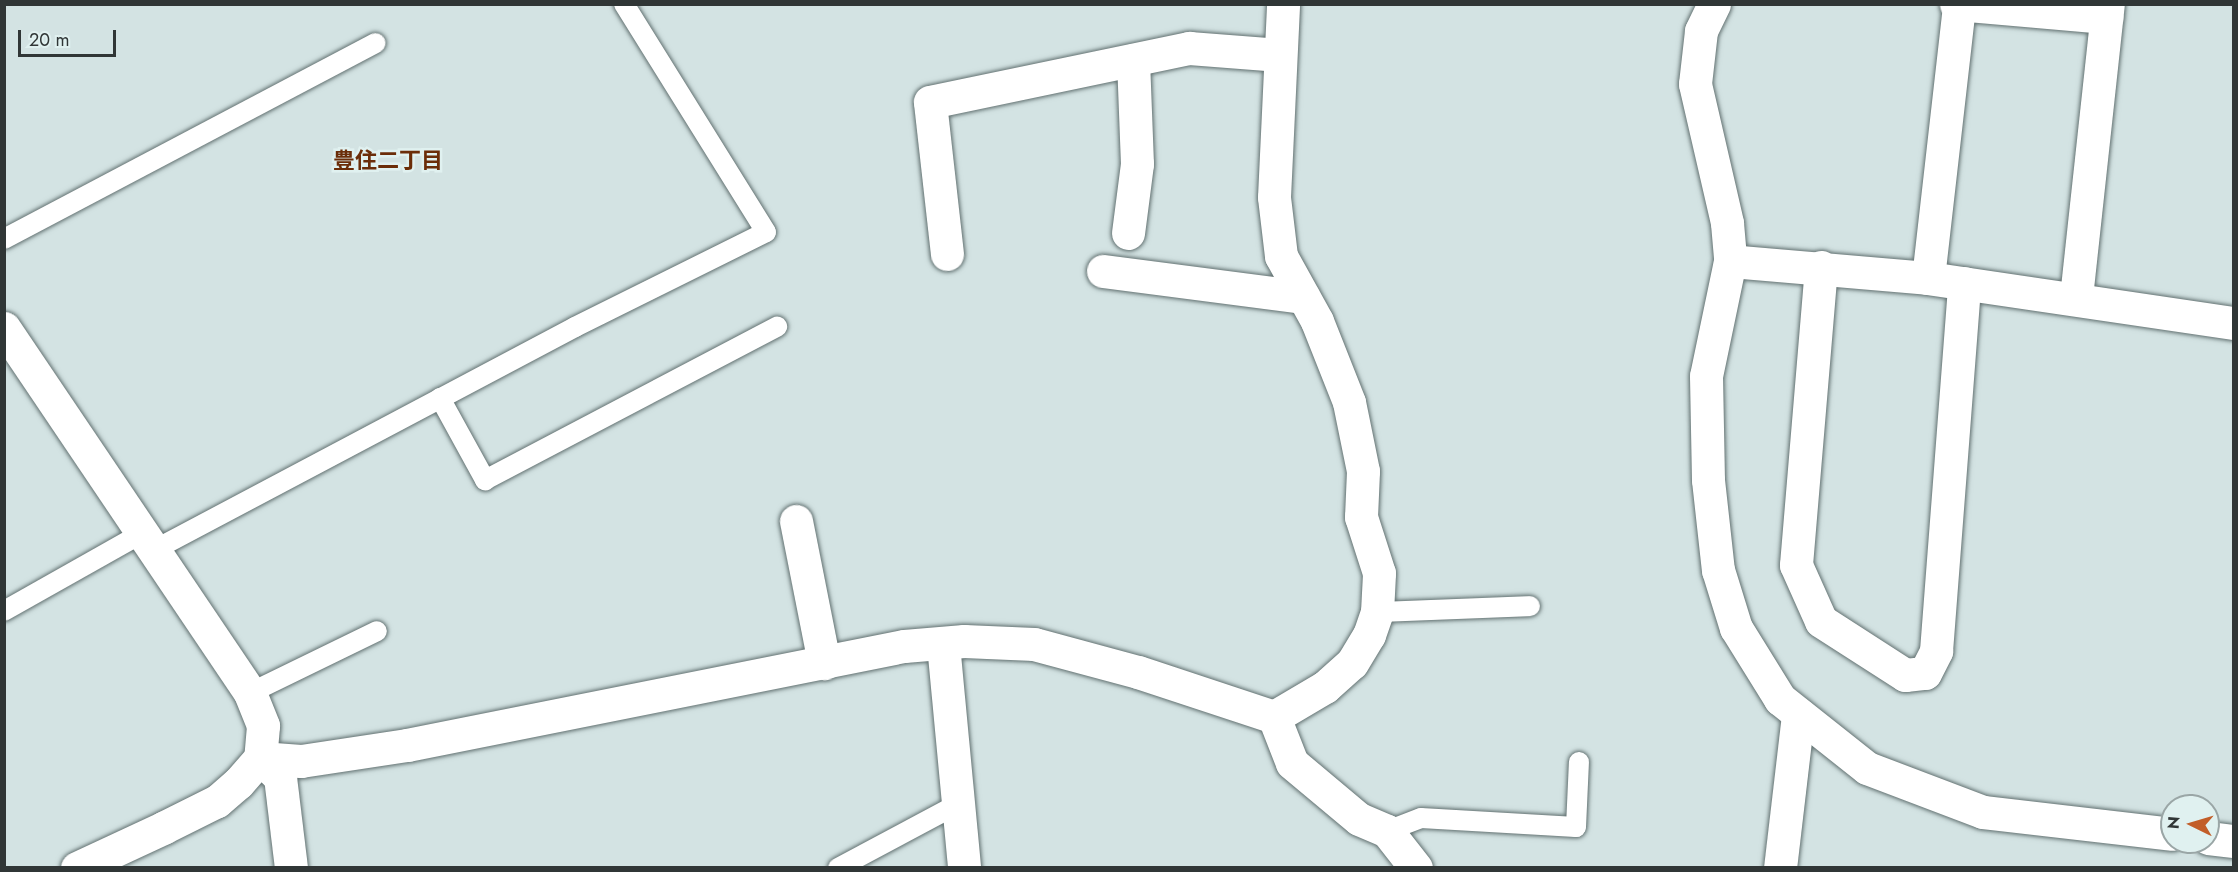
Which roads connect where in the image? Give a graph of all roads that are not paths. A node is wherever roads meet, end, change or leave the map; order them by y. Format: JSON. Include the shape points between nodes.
{"nodes":[{"id":1,"x":624,"y":4,"type":"edge"},
{"id":2,"x":1283,"y":4,"type":"edge"},
{"id":3,"x":1714,"y":4,"type":"edge"},
{"id":4,"x":1957,"y":5,"type":"edge"},
{"id":5,"x":2107,"y":11,"type":"edge"},
{"id":6,"x":375,"y":43,"type":"dead end"},
{"id":7,"x":1280,"y":55,"type":"junction"},
{"id":8,"x":1133,"y":60,"type":"junction"},
{"id":9,"x":1128,"y":232,"type":"dead end"},
{"id":10,"x":4,"y":239,"type":"edge"},
{"id":11,"x":947,"y":254,"type":"dead end"},
{"id":12,"x":1730,"y":261,"type":"junction"},
{"id":13,"x":1821,"y":267,"type":"junction"},
{"id":14,"x":1103,"y":271,"type":"dead end"},
{"id":15,"x":1928,"y":278,"type":"junction"},
{"id":16,"x":1964,"y":282,"type":"junction"},
{"id":17,"x":1304,"y":297,"type":"junction"},
{"id":18,"x":2076,"y":297,"type":"junction"},
{"id":19,"x":2234,"y":323,"type":"edge"},
{"id":20,"x":777,"y":327,"type":"dead end"},
{"id":21,"x":4,"y":328,"type":"edge"},
{"id":22,"x":440,"y":398,"type":"junction"},
{"id":23,"x":796,"y":521,"type":"dead end"},
{"id":24,"x":150,"y":541,"type":"junction"},
{"id":25,"x":1530,"y":606,"type":"dead end"},
{"id":26,"x":4,"y":611,"type":"edge"},
{"id":27,"x":1377,"y":612,"type":"junction"},
{"id":28,"x":377,"y":631,"type":"dead end"},
{"id":29,"x":943,"y":644,"type":"junction"},
{"id":30,"x":824,"y":663,"type":"junction"},
{"id":31,"x":249,"y":693,"type":"junction"},
{"id":32,"x":1798,"y":714,"type":"junction"},
{"id":33,"x":1274,"y":717,"type":"junction"},
{"id":34,"x":260,"y":758,"type":"junction"},
{"id":35,"x":1579,"y":762,"type":"dead end"},
{"id":36,"x":958,"y":804,"type":"junction"},
{"id":37,"x":1387,"y":831,"type":"junction"},
{"id":38,"x":2160,"y":833,"type":"edge"},
{"id":39,"x":77,"y":867,"type":"edge"},
{"id":40,"x":291,"y":867,"type":"edge"},
{"id":41,"x":838,"y":867,"type":"edge"},
{"id":42,"x":964,"y":867,"type":"edge"},
{"id":43,"x":1416,"y":867,"type":"edge"},
{"id":44,"x":1780,"y":867,"type":"edge"}],
"edges":[{"from":1,"to":22,"type":"lane","via":[[766,232]]},
{"from":2,"to":7,"type":"street"},
{"from":3,"to":12,"type":"street","via":[[1701,31],[1695,84],[1726,223]]},
{"from":4,"to":5,"type":"street"},
{"from":4,"to":15,"type":"street"},
{"from":5,"to":18,"type":"street"},
{"from":6,"to":10,"type":"lane"},
{"from":7,"to":8,"type":"street","via":[[1189,48]]},
{"from":7,"to":17,"type":"street","via":[[1274,197],[1281,256]]},
{"from":8,"to":9,"type":"street","via":[[1137,164]]},
{"from":8,"to":11,"type":"street","via":[[930,102]]},
{"from":12,"to":13,"type":"street"},
{"from":12,"to":32,"type":"street","via":[[1706,376],[1708,480],[1718,570],[1736,628],[1780,699]]},
{"from":13,"to":15,"type":"street"},
{"from":13,"to":16,"type":"street","via":[[1796,565],[1821,621],[1905,675],[1925,673],[1936,651]]},
{"from":14,"to":17,"type":"street"},
{"from":15,"to":16,"type":"street"},
{"from":16,"to":18,"type":"street"},
{"from":17,"to":27,"type":"street","via":[[1349,402],[1363,471],[1361,517],[1379,573]]},
{"from":18,"to":19,"type":"street"},
{"from":20,"to":22,"type":"lane","via":[[485,480]]},
{"from":21,"to":24,"type":"street"},
{"from":22,"to":24,"type":"lane"},
{"from":23,"to":30,"type":"street"},
{"from":24,"to":26,"type":"lane"},
{"from":24,"to":31,"type":"street"},
{"from":25,"to":27,"type":"lane"},
{"from":27,"to":33,"type":"street","via":[[1370,635],[1352,663],[1325,687]]},
{"from":28,"to":31,"type":"lane"},
{"from":29,"to":30,"type":"street","via":[[904,646]]},
{"from":29,"to":33,"type":"street","via":[[1035,644],[1138,672]]},
{"from":29,"to":36,"type":"street"},
{"from":30,"to":34,"type":"street","via":[[407,745],[301,761]]},
{"from":31,"to":34,"type":"street","via":[[263,726]]},
{"from":32,"to":38,"type":"street","via":[[1867,768],[1983,812]]},
{"from":32,"to":44,"type":"street"},
{"from":33,"to":37,"type":"street","via":[[1292,763],[1359,819]]},
{"from":34,"to":39,"type":"street","via":[[216,801]]},
{"from":34,"to":40,"type":"street","via":[[280,777]]},
{"from":35,"to":37,"type":"lane","via":[[1576,827],[1421,818]]},
{"from":36,"to":41,"type":"lane"},
{"from":36,"to":42,"type":"street"},
{"from":37,"to":43,"type":"street"}]}
